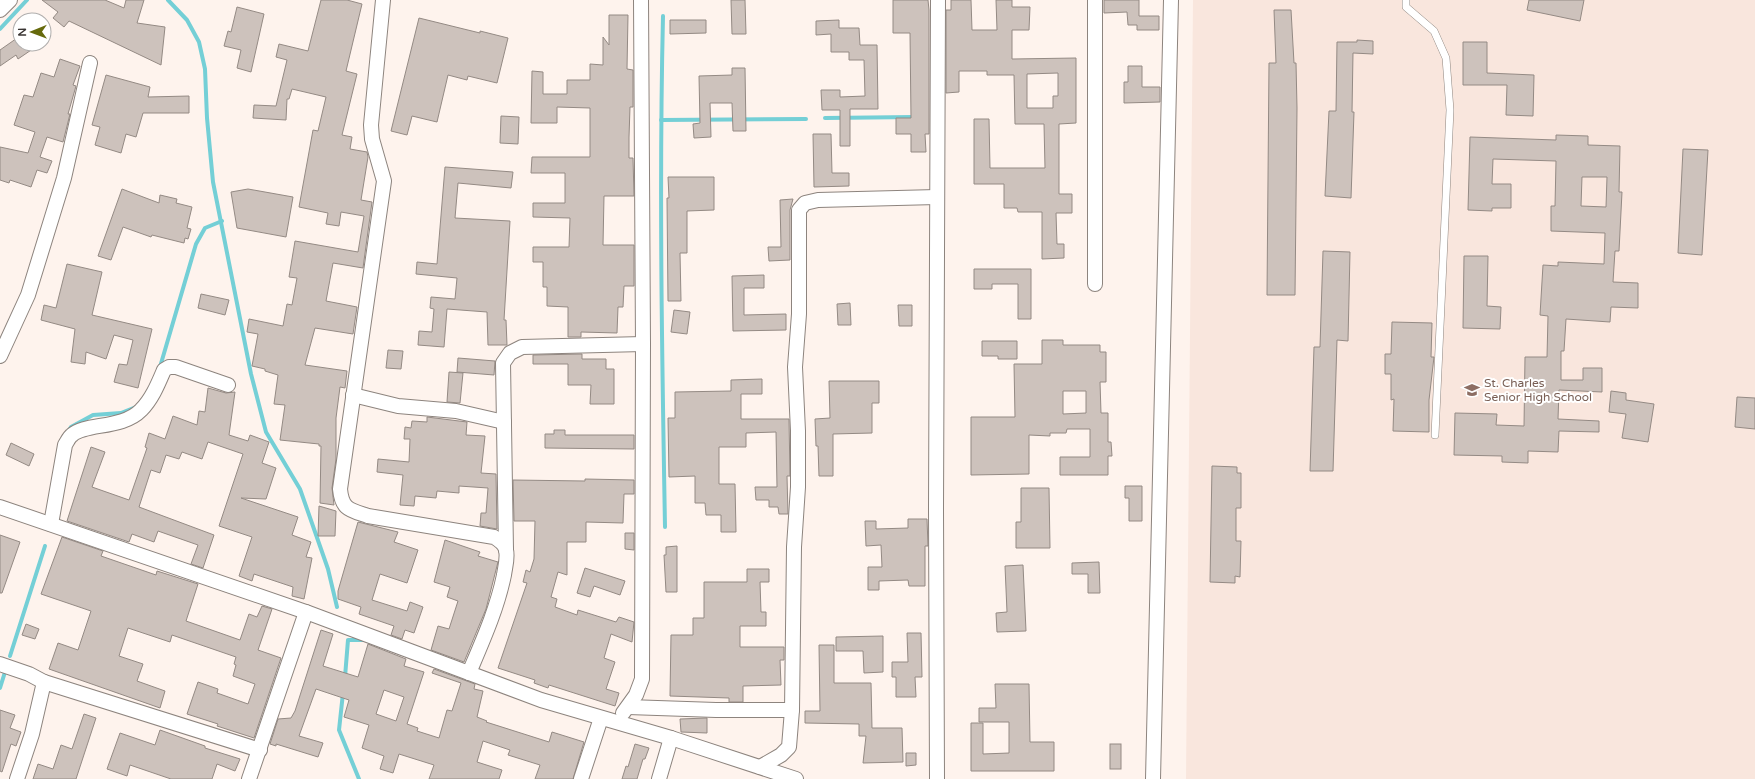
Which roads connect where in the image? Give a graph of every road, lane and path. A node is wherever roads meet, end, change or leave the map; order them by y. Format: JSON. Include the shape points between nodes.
{"nodes":[{"id":1,"x":10,"y":0,"type":"edge"},
{"id":2,"x":383,"y":0,"type":"edge"},
{"id":3,"x":641,"y":0,"type":"edge"},
{"id":4,"x":938,"y":0,"type":"edge"},
{"id":5,"x":1094,"y":0,"type":"edge"},
{"id":6,"x":1171,"y":0,"type":"edge"},
{"id":7,"x":1406,"y":0,"type":"edge"},
{"id":8,"x":0,"y":10,"type":"edge"},
{"id":9,"x":90,"y":63,"type":"dead end"},
{"id":10,"x":937,"y":197,"type":"junction"},
{"id":11,"x":1095,"y":284,"type":"dead end"},
{"id":12,"x":643,"y":344,"type":"junction"},
{"id":13,"x":0,"y":356,"type":"edge"},
{"id":14,"x":228,"y":384,"type":"dead end"},
{"id":15,"x":353,"y":395,"type":"junction"},
{"id":16,"x":504,"y":422,"type":"junction"},
{"id":17,"x":1435,"y":435,"type":"dead end"},
{"id":18,"x":0,"y":507,"type":"edge"},
{"id":19,"x":51,"y":524,"type":"junction"},
{"id":20,"x":506,"y":550,"type":"junction"},
{"id":21,"x":306,"y":612,"type":"junction"},
{"id":22,"x":0,"y":664,"type":"edge"},
{"id":23,"x":469,"y":673,"type":"junction"},
{"id":24,"x":44,"y":682,"type":"junction"},
{"id":25,"x":628,"y":707,"type":"junction"},
{"id":26,"x":792,"y":710,"type":"junction"},
{"id":27,"x":607,"y":720,"type":"junction"},
{"id":28,"x":671,"y":738,"type":"junction"},
{"id":29,"x":260,"y":750,"type":"junction"},
{"id":30,"x":760,"y":767,"type":"junction"},
{"id":31,"x":17,"y":779,"type":"edge"},
{"id":32,"x":249,"y":779,"type":"edge"},
{"id":33,"x":581,"y":779,"type":"edge"},
{"id":34,"x":659,"y":779,"type":"edge"},
{"id":35,"x":796,"y":779,"type":"edge"},
{"id":36,"x":937,"y":779,"type":"edge"},
{"id":37,"x":1153,"y":779,"type":"edge"}],
"edges":[{"from":1,"to":8,"type":"street"},
{"from":2,"to":15,"type":"street","via":[[371,125],[372,139],[384,181]]},
{"from":3,"to":12,"type":"street"},
{"from":4,"to":10,"type":"street"},
{"from":5,"to":11,"type":"street"},
{"from":6,"to":37,"type":"street"},
{"from":7,"to":17,"type":"lane","via":[[1406,7],[1434,31],[1446,58],[1450,110]]},
{"from":9,"to":13,"type":"street","via":[[64,178],[28,295]]},
{"from":10,"to":26,"type":"street","via":[[818,200],[805,203],[799,210],[799,314],[795,367],[798,487],[794,547]]},
{"from":10,"to":36,"type":"street"},
{"from":12,"to":16,"type":"street","via":[[522,347],[510,353],[503,363]]},
{"from":12,"to":25,"type":"street","via":[[642,679]]},
{"from":14,"to":19,"type":"street","via":[[176,367],[169,368],[164,370],[156,389],[141,410],[113,424],[73,434],[66,445]]},
{"from":15,"to":16,"type":"street","via":[[398,406],[456,411]]},
{"from":15,"to":20,"type":"street","via":[[340,489],[341,500],[348,510],[368,516],[494,537]]},
{"from":16,"to":20,"type":"street"},
{"from":18,"to":19,"type":"street"},
{"from":19,"to":21,"type":"street"},
{"from":20,"to":23,"type":"street","via":[[507,561],[493,615]]},
{"from":21,"to":23,"type":"street"},
{"from":21,"to":29,"type":"street"},
{"from":22,"to":24,"type":"street"},
{"from":23,"to":27,"type":"street","via":[[541,700]]},
{"from":24,"to":29,"type":"street"},
{"from":24,"to":31,"type":"street","via":[[32,734]]},
{"from":25,"to":26,"type":"street"},
{"from":25,"to":27,"type":"street"},
{"from":26,"to":30,"type":"street","via":[[789,748],[782,755]]},
{"from":27,"to":28,"type":"street"},
{"from":27,"to":33,"type":"street"},
{"from":28,"to":30,"type":"street"},
{"from":28,"to":34,"type":"street"},
{"from":29,"to":32,"type":"street"},
{"from":30,"to":35,"type":"street"}]}
